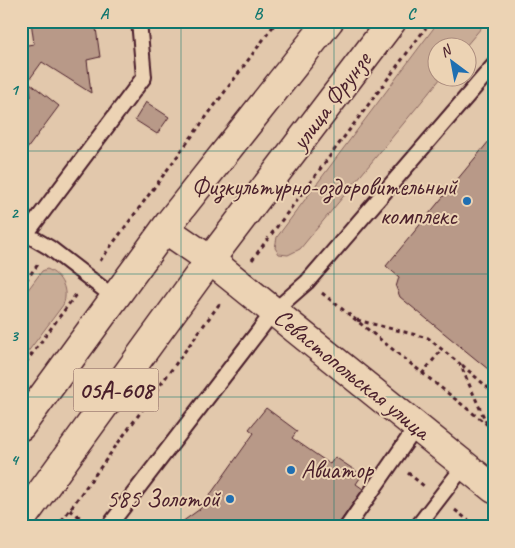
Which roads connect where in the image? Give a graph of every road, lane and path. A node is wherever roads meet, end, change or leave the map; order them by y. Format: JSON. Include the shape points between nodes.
{"nodes":[{"id":1,"x":139,"y":21,"type":"edge"},
{"id":2,"x":277,"y":21,"type":"edge"},
{"id":3,"x":329,"y":21,"type":"edge"},
{"id":4,"x":392,"y":21,"type":"edge"},
{"id":5,"x":431,"y":21,"type":"edge"},
{"id":6,"x":494,"y":65,"type":"edge"},
{"id":7,"x":165,"y":229,"type":"junction"},
{"id":8,"x":23,"y":236,"type":"edge"},
{"id":9,"x":50,"y":248,"type":"junction"},
{"id":10,"x":210,"y":260,"type":"junction"},
{"id":11,"x":88,"y":278,"type":"junction"},
{"id":12,"x":236,"y":281,"type":"junction"},
{"id":13,"x":307,"y":282,"type":"junction"},
{"id":14,"x":21,"y":287,"type":"edge"},
{"id":15,"x":116,"y":298,"type":"junction"},
{"id":16,"x":274,"y":311,"type":"junction"},
{"id":17,"x":355,"y":320,"type":"junction"},
{"id":18,"x":442,"y":349,"type":"junction"},
{"id":19,"x":460,"y":364,"type":"junction"},
{"id":20,"x":21,"y":369,"type":"edge"},
{"id":21,"x":422,"y":374,"type":"junction"},
{"id":22,"x":494,"y":393,"type":"edge"},
{"id":23,"x":486,"y":423,"type":"junction"},
{"id":24,"x":21,"y":426,"type":"edge"},
{"id":25,"x":417,"y":426,"type":"junction"},
{"id":26,"x":494,"y":430,"type":"edge"},
{"id":27,"x":464,"y":466,"type":"junction"},
{"id":28,"x":494,"y":489,"type":"edge"},
{"id":29,"x":70,"y":510,"type":"junction"},
{"id":30,"x":21,"y":520,"type":"edge"},
{"id":31,"x":57,"y":527,"type":"edge"},
{"id":32,"x":93,"y":527,"type":"edge"},
{"id":33,"x":108,"y":527,"type":"edge"},
{"id":34,"x":347,"y":527,"type":"edge"},
{"id":35,"x":417,"y":527,"type":"edge"}],
"edges":[{"from":1,"to":8,"type":"lane","via":[[144,76]]},
{"from":2,"to":11,"type":"path"},
{"from":3,"to":7,"type":"main road","name":"улица Фрунзе","number":"05А-608"},
{"from":4,"to":10,"type":"main road","name":"улица Фрунзе","number":"05А-608"},
{"from":5,"to":12,"type":"path"},
{"from":6,"to":13,"type":"lane"},
{"from":7,"to":10,"type":"main road","name":"Севастопольская улица"},
{"from":7,"to":15,"type":"main road","name":"улица Фрунзе","number":"05А-608"},
{"from":8,"to":9,"type":"lane"},
{"from":9,"to":11,"type":"lane"},
{"from":9,"to":14,"type":"path"},
{"from":10,"to":12,"type":"main road","name":"Севастопольская улица"},
{"from":10,"to":30,"type":"main road","name":"улица Фрунзе","number":"05А-608"},
{"from":11,"to":15,"type":"lane"},
{"from":11,"to":20,"type":"path"},
{"from":12,"to":16,"type":"main road","name":"Севастопольская улица"},
{"from":12,"to":29,"type":"path"},
{"from":13,"to":16,"type":"lane"},
{"from":13,"to":17,"type":"path"},
{"from":15,"to":24,"type":"main road","name":"улица Фрунзе","number":"05А-608"},
{"from":16,"to":25,"type":"main road","name":"Севастопольская улица"},
{"from":16,"to":33,"type":"lane"},
{"from":17,"to":18,"type":"path","via":[[428,338]]},
{"from":17,"to":21,"type":"path"},
{"from":18,"to":19,"type":"path"},
{"from":18,"to":21,"type":"path"},
{"from":19,"to":22,"type":"path"},
{"from":19,"to":23,"type":"path"},
{"from":21,"to":23,"type":"path"},
{"from":23,"to":26,"type":"path"},
{"from":25,"to":27,"type":"main road","name":"Севастопольская улица"},
{"from":25,"to":34,"type":"lane"},
{"from":27,"to":28,"type":"main road","name":"Севастопольская улица"},
{"from":27,"to":35,"type":"lane"},
{"from":29,"to":31,"type":"path"},
{"from":29,"to":32,"type":"path"}]}
